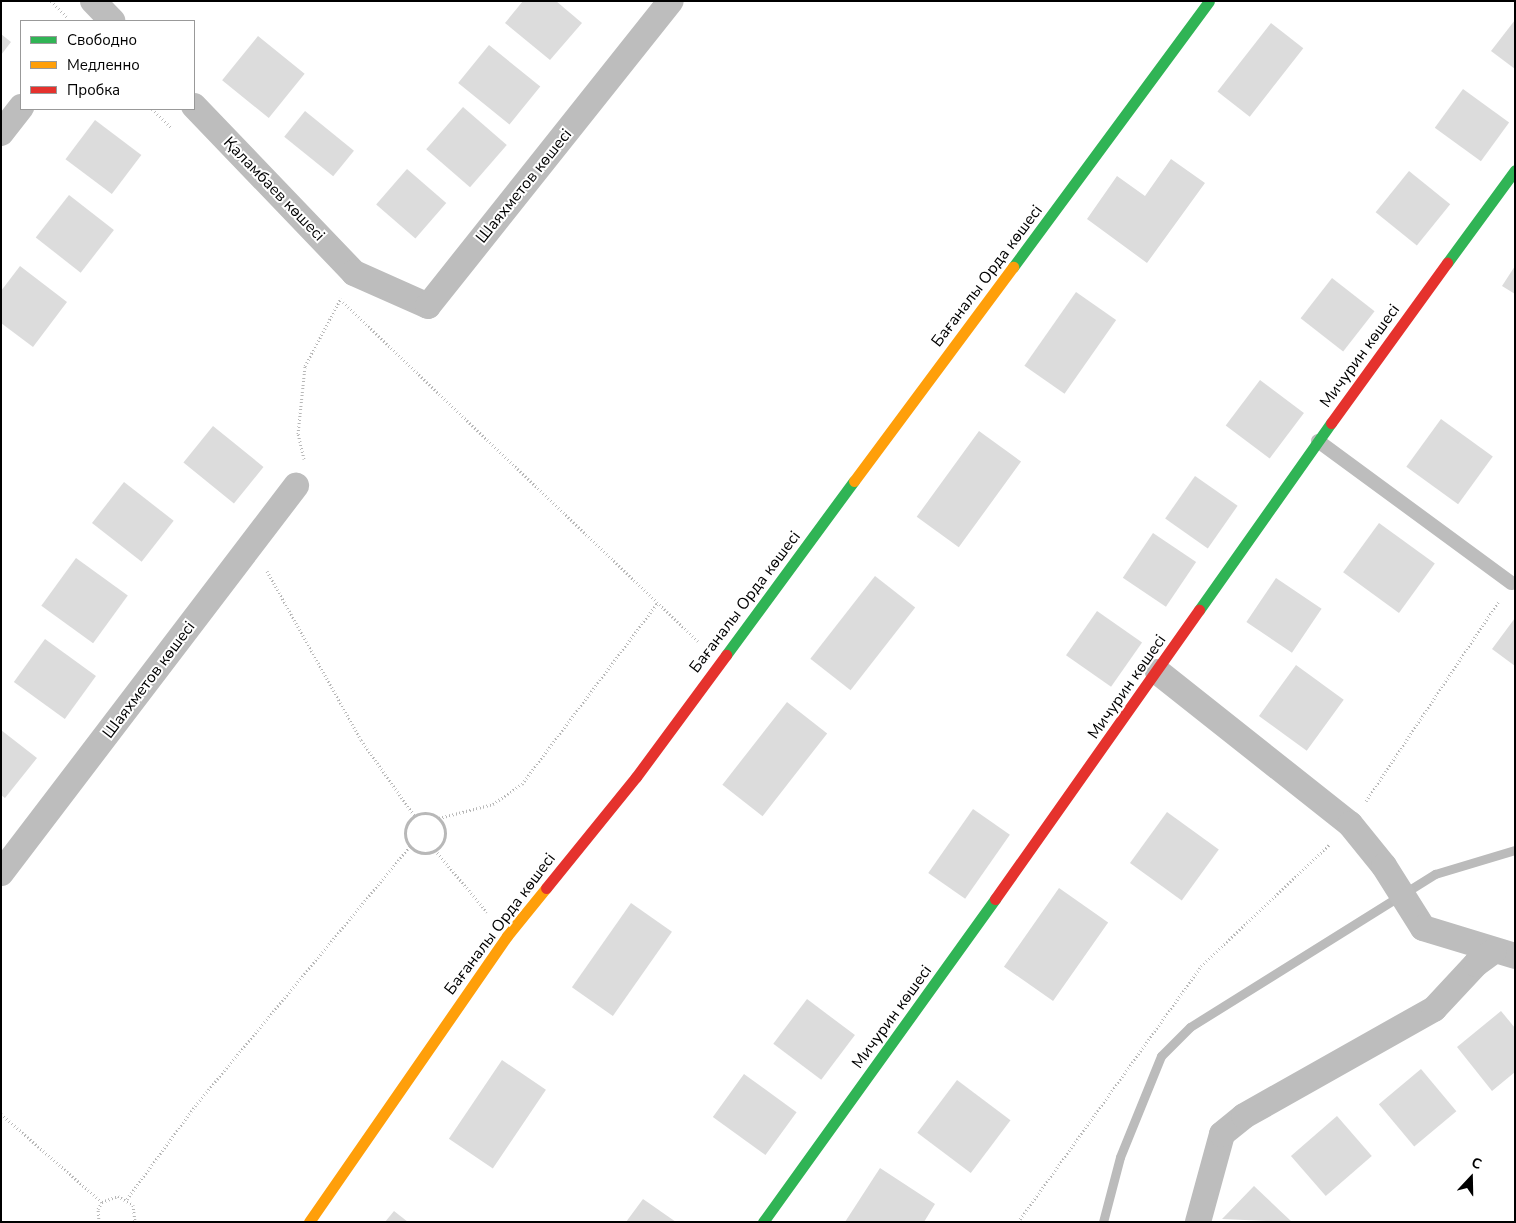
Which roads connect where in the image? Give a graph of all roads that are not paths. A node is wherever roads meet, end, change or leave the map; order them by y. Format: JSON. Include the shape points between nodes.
{"nodes":[{"id":1,"x":671,"y":1,"type":"edge"},
{"id":2,"x":1209,"y":1,"type":"edge"},
{"id":3,"x":195,"y":107,"type":"edge"},
{"id":4,"x":20,"y":108,"type":"edge"},
{"id":5,"x":1,"y":133,"type":"edge"},
{"id":6,"x":1515,"y":170,"type":"edge"},
{"id":7,"x":354,"y":272,"type":"joint"},
{"id":8,"x":1318,"y":441,"type":"junction"},
{"id":9,"x":296,"y":486,"type":"road end"},
{"id":10,"x":1511,"y":582,"type":"road end"},
{"id":11,"x":1158,"y":672,"type":"junction"},
{"id":12,"x":1,"y":873,"type":"edge"},
{"id":13,"x":1504,"y":953,"type":"edge"},
{"id":14,"x":309,"y":1222,"type":"edge"},
{"id":15,"x":763,"y":1222,"type":"edge"},
{"id":16,"x":1198,"y":1222,"type":"edge"}],
"edges":[{"from":1,"to":7,"type":"street","name":"Шаяхметов көшесі","via":[[428,306]]},
{"from":2,"to":14,"type":"street","name":"Бағаналы Орда көшесі","via":[[636,777],[507,936]]},
{"from":3,"to":7,"type":"street","name":"Қаламбаев көшесі"},
{"from":4,"to":5,"type":"street"},
{"from":6,"to":8,"type":"street","name":"Мичурин көшесі"},
{"from":8,"to":10,"type":"lane"},
{"from":8,"to":11,"type":"street","name":"Мичурин көшесі"},
{"from":9,"to":12,"type":"street","name":"Шаяхметов көшесі"},
{"from":11,"to":13,"type":"street","via":[[1350,824],[1384,866],[1423,928]]},
{"from":11,"to":15,"type":"street","name":"Мичурин көшесі"},
{"from":13,"to":16,"type":"street","via":[[1476,964],[1434,1009],[1244,1116],[1222,1134]]}]}
